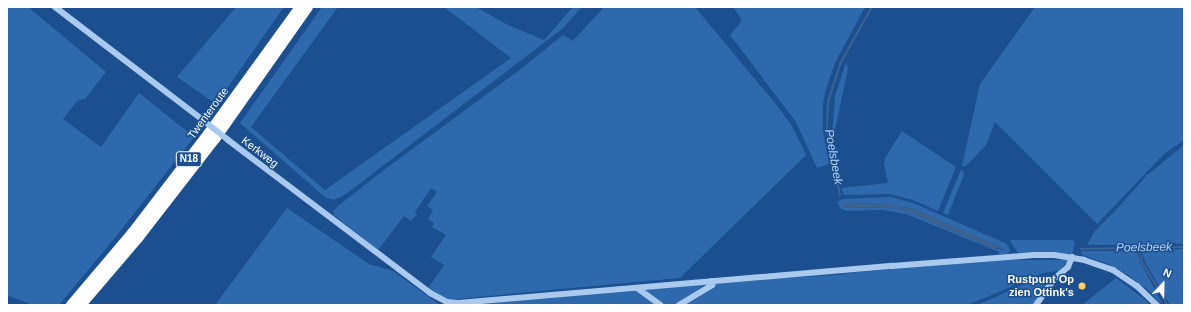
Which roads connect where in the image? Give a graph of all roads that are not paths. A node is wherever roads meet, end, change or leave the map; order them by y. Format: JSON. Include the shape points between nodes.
{"nodes":[{"id":1,"x":55,"y":7,"type":"edge"},
{"id":2,"x":300,"y":7,"type":"edge"},
{"id":3,"x":308,"y":7,"type":"edge"},
{"id":4,"x":1072,"y":258,"type":"junction"},
{"id":5,"x":712,"y":281,"type":"junction"},
{"id":6,"x":637,"y":288,"type":"junction"},
{"id":7,"x":71,"y":305,"type":"edge"},
{"id":8,"x":81,"y":305,"type":"edge"},
{"id":9,"x":660,"y":305,"type":"edge"},
{"id":10,"x":679,"y":305,"type":"edge"},
{"id":11,"x":1036,"y":305,"type":"edge"},
{"id":12,"x":1157,"y":305,"type":"edge"}],
"edges":[{"from":1,"to":6,"type":"street","name":"Kerkweg","bridge":true,"via":[[430,293],[447,302]]},
{"from":2,"to":7,"type":"highway","name":"Twenteroute","number":"N18","via":[[204,141],[132,233]]},
{"from":3,"to":8,"type":"highway","name":"Twenteroute","number":"N18","via":[[215,139],[139,237]]},
{"from":4,"to":5,"type":"street","via":[[1034,255]]},
{"from":4,"to":11,"type":"street","via":[[1068,267],[1055,278]]},
{"from":4,"to":12,"type":"street","via":[[1113,270],[1137,286]]},
{"from":5,"to":6,"type":"street"},
{"from":5,"to":10,"type":"street","via":[[712,285]]},
{"from":6,"to":9,"type":"street"}]}
